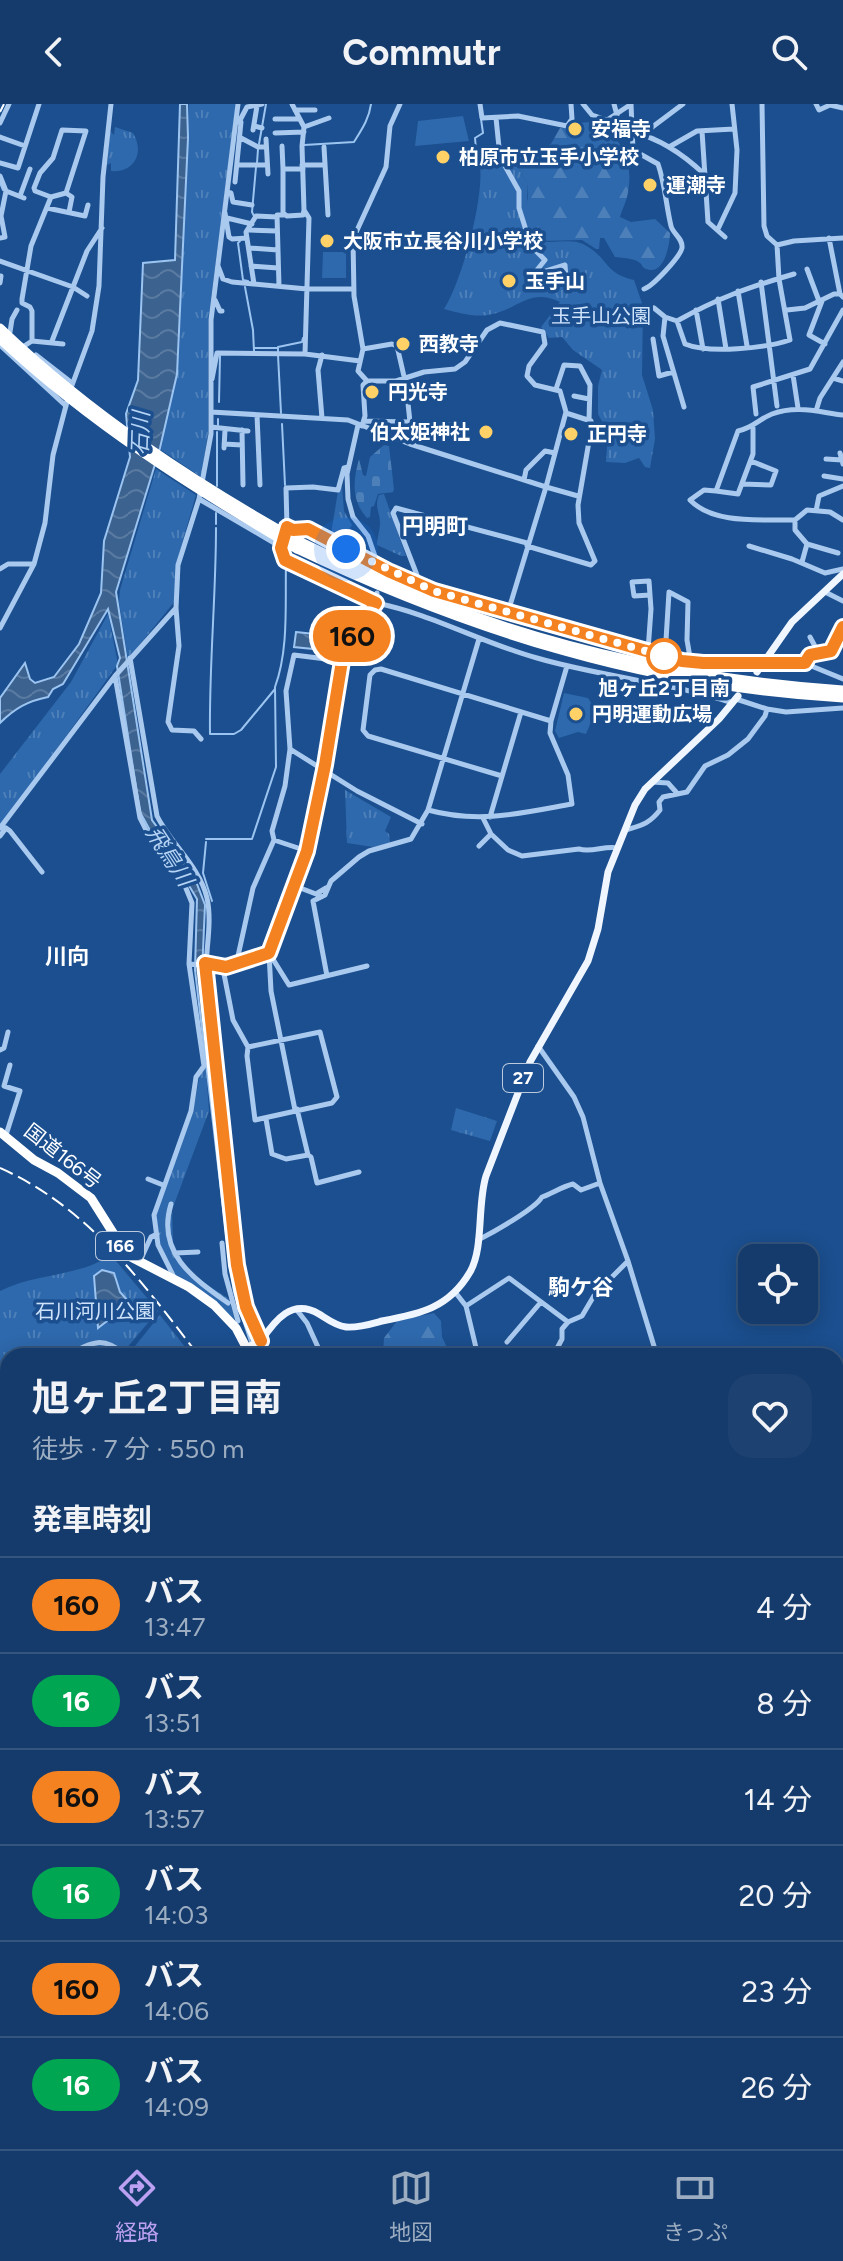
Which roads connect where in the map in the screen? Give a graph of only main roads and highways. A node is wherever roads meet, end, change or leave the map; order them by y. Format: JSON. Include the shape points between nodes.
{"nodes":[{"id":1,"x":3,"y":327,"type":"edge"},
{"id":2,"x":0,"y":339,"type":"edge"},
{"id":3,"x":299,"y":545,"type":"junction"},
{"id":4,"x":843,"y":571,"type":"edge"},
{"id":5,"x":759,"y":668,"type":"road end"},
{"id":6,"x":843,"y":690,"type":"edge"},
{"id":7,"x":843,"y":698,"type":"edge"},
{"id":8,"x":736,"y":700,"type":"road end"},
{"id":9,"x":3,"y":1134,"type":"edge"},
{"id":10,"x":254,"y":1348,"type":"edge"}],
"edges":[{"from":1,"to":3,"type":"highway","bridge":true,"via":[[130,436]]},
{"from":2,"to":3,"type":"highway","bridge":true,"via":[[128,444],[205,495]]},
{"from":3,"to":6,"type":"highway","via":[[443,605],[589,651],[735,679]]},
{"from":3,"to":7,"type":"highway","via":[[443,613],[555,650],[699,682]]},
{"from":4,"to":5,"type":"main road","via":[[792,622]]},
{"from":8,"to":10,"type":"main road","number":"27","via":[[637,800],[605,884],[588,961],[520,1085],[483,1187],[472,1268],[455,1291],[431,1309],[353,1327],[296,1309],[281,1315]]},
{"from":9,"to":10,"type":"highway","name":"国道166号","number":"166","via":[[91,1198],[127,1255],[203,1296]]}]}
